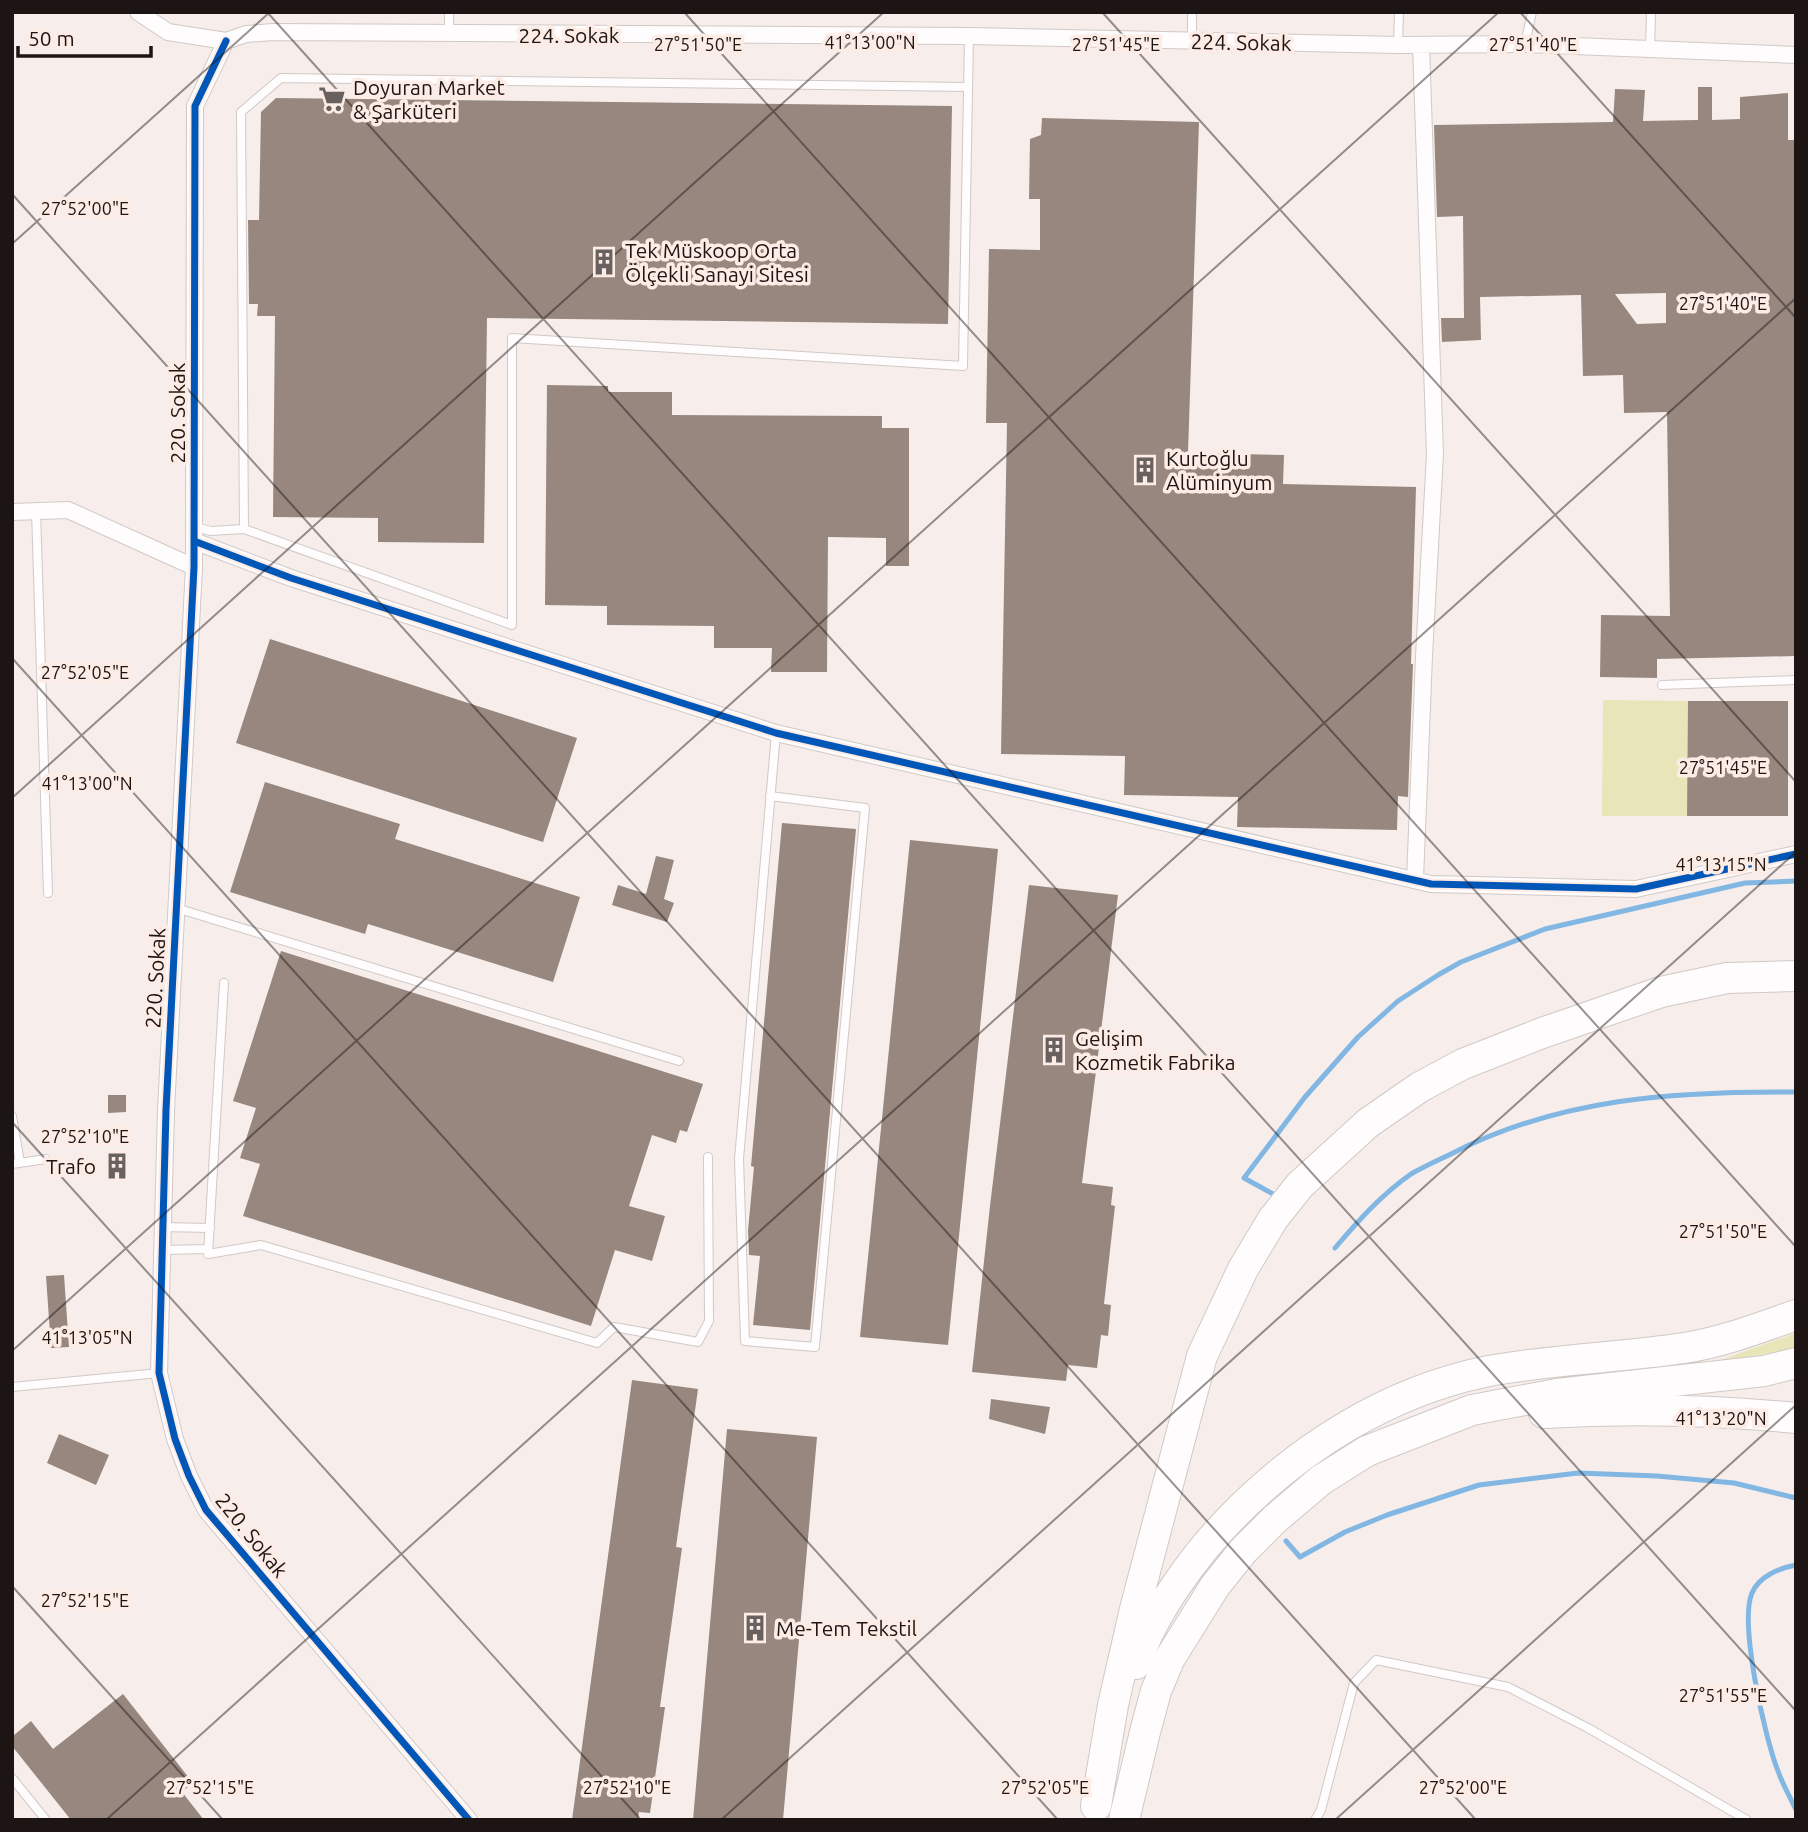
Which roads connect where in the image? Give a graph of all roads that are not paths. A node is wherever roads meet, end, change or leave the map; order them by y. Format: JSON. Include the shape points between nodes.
{"nodes":[{"id":1,"x":138,"y":12,"type":"edge"},
{"id":2,"x":449,"y":12,"type":"edge"},
{"id":3,"x":1192,"y":12,"type":"edge"},
{"id":4,"x":1399,"y":12,"type":"edge"},
{"id":5,"x":1532,"y":12,"type":"edge"},
{"id":6,"x":1651,"y":12,"type":"edge"},
{"id":7,"x":449,"y":34,"type":"junction"},
{"id":8,"x":969,"y":36,"type":"junction"},
{"id":9,"x":226,"y":41,"type":"junction"},
{"id":10,"x":1192,"y":41,"type":"junction"},
{"id":11,"x":1525,"y":44,"type":"junction"},
{"id":12,"x":1421,"y":45,"type":"junction"},
{"id":13,"x":1398,"y":46,"type":"junction"},
{"id":14,"x":1650,"y":49,"type":"junction"},
{"id":15,"x":1796,"y":55,"type":"edge"},
{"id":16,"x":968,"y":87,"type":"junction"},
{"id":17,"x":36,"y":511,"type":"junction"},
{"id":18,"x":12,"y":512,"type":"edge"},
{"id":19,"x":244,"y":529,"type":"junction"},
{"id":20,"x":194,"y":534,"type":"junction"},
{"id":21,"x":194,"y":567,"type":"junction"},
{"id":22,"x":1796,"y":680,"type":"edge"},
{"id":23,"x":1662,"y":685,"type":"dead end"},
{"id":24,"x":776,"y":733,"type":"junction"},
{"id":25,"x":770,"y":796,"type":"junction"},
{"id":26,"x":1796,"y":854,"type":"edge"},
{"id":27,"x":1415,"y":880,"type":"junction"},
{"id":28,"x":48,"y":893,"type":"dead end"},
{"id":29,"x":176,"y":908,"type":"junction"},
{"id":30,"x":1796,"y":976,"type":"edge"},
{"id":31,"x":224,"y":983,"type":"dead end"},
{"id":32,"x":679,"y":1060,"type":"dead end"},
{"id":33,"x":12,"y":1116,"type":"edge"},
{"id":34,"x":708,"y":1157,"type":"dead end"},
{"id":35,"x":46,"y":1159,"type":"dead end"},
{"id":36,"x":16,"y":1163,"type":"edge"},
{"id":37,"x":163,"y":1227,"type":"junction"},
{"id":38,"x":210,"y":1228,"type":"junction"},
{"id":39,"x":208,"y":1249,"type":"junction"},
{"id":40,"x":162,"y":1250,"type":"junction"},
{"id":41,"x":1796,"y":1315,"type":"edge"},
{"id":42,"x":1796,"y":1363,"type":"edge"},
{"id":43,"x":159,"y":1373,"type":"junction"},
{"id":44,"x":12,"y":1387,"type":"edge"},
{"id":45,"x":1796,"y":1418,"type":"edge"},
{"id":46,"x":1367,"y":1451,"type":"junction"},
{"id":47,"x":12,"y":1778,"type":"edge"},
{"id":48,"x":1094,"y":1813,"type":"edge"},
{"id":49,"x":46,"y":1820,"type":"edge"},
{"id":50,"x":469,"y":1820,"type":"edge"},
{"id":51,"x":1124,"y":1820,"type":"edge"},
{"id":52,"x":1315,"y":1820,"type":"edge"},
{"id":53,"x":1747,"y":1820,"type":"edge"}],
"edges":[{"from":1,"to":9,"type":"street","via":[[169,32]]},
{"from":2,"to":7,"type":"lane"},
{"from":3,"to":10,"type":"lane"},
{"from":4,"to":13,"type":"lane"},
{"from":5,"to":11,"type":"lane"},
{"from":6,"to":14,"type":"lane"},
{"from":7,"to":8,"type":"street","name":"224. Sokak"},
{"from":7,"to":9,"type":"street","name":"224. Sokak","via":[[273,32]]},
{"from":8,"to":10,"type":"street","name":"224. Sokak"},
{"from":8,"to":16,"type":"lane"},
{"from":9,"to":20,"type":"street","name":"220. Sokak","via":[[195,106]]},
{"from":10,"to":13,"type":"street","name":"224. Sokak"},
{"from":11,"to":12,"type":"street","name":"224. Sokak"},
{"from":11,"to":14,"type":"street","name":"224. Sokak"},
{"from":12,"to":13,"type":"street","name":"224. Sokak"},
{"from":12,"to":27,"type":"street","via":[[1435,454]]},
{"from":14,"to":15,"type":"street","name":"224. Sokak"},
{"from":16,"to":19,"type":"lane","via":[[281,78],[241,112]]},
{"from":16,"to":19,"type":"lane","via":[[963,366],[512,338],[512,625]]},
{"from":17,"to":18,"type":"street"},
{"from":17,"to":21,"type":"street","via":[[68,510]]},
{"from":17,"to":28,"type":"lane"},
{"from":19,"to":20,"type":"lane"},
{"from":20,"to":21,"type":"street","name":"220. Sokak"},
{"from":20,"to":24,"type":"street","via":[[291,578]]},
{"from":21,"to":29,"type":"street","name":"220. Sokak"},
{"from":22,"to":23,"type":"lane"},
{"from":24,"to":25,"type":"lane"},
{"from":24,"to":27,"type":"street"},
{"from":25,"to":25,"type":"lane","via":[[739,1159],[745,1341],[815,1347],[865,808]]},
{"from":26,"to":27,"type":"street","via":[[1636,889]]},
{"from":29,"to":32,"type":"lane"},
{"from":29,"to":37,"type":"street","name":"220. Sokak"},
{"from":30,"to":48,"type":"highway","via":[[1727,978],[1661,992],[1463,1063],[1368,1122],[1300,1185],[1242,1269],[1202,1356],[1129,1633]]},
{"from":31,"to":38,"type":"lane"},
{"from":33,"to":36,"type":"lane"},
{"from":34,"to":39,"type":"lane","via":[[709,1321],[698,1342],[614,1327],[597,1343],[261,1245],[208,1254]]},
{"from":35,"to":36,"type":"lane"},
{"from":37,"to":38,"type":"lane"},
{"from":37,"to":40,"type":"street","name":"220. Sokak"},
{"from":38,"to":39,"type":"lane"},
{"from":39,"to":40,"type":"lane"},
{"from":40,"to":43,"type":"street","name":"220. Sokak"},
{"from":41,"to":48,"type":"highway","via":[[1686,1348],[1522,1366],[1433,1385],[1351,1423],[1316,1446],[1252,1496],[1219,1530],[1162,1609],[1140,1649]]},
{"from":42,"to":46,"type":"highway","via":[[1764,1371],[1557,1394],[1472,1410]]},
{"from":43,"to":44,"type":"lane"},
{"from":43,"to":50,"type":"street","name":"220. Sokak","via":[[175,1439],[206,1510]]},
{"from":45,"to":46,"type":"highway","via":[[1665,1412],[1510,1415]]},
{"from":46,"to":51,"type":"highway","via":[[1321,1480],[1275,1519],[1243,1551],[1190,1623],[1156,1691]]},
{"from":47,"to":49,"type":"lane"},
{"from":52,"to":53,"type":"lane","via":[[1354,1683],[1376,1660],[1508,1687]]}]}
